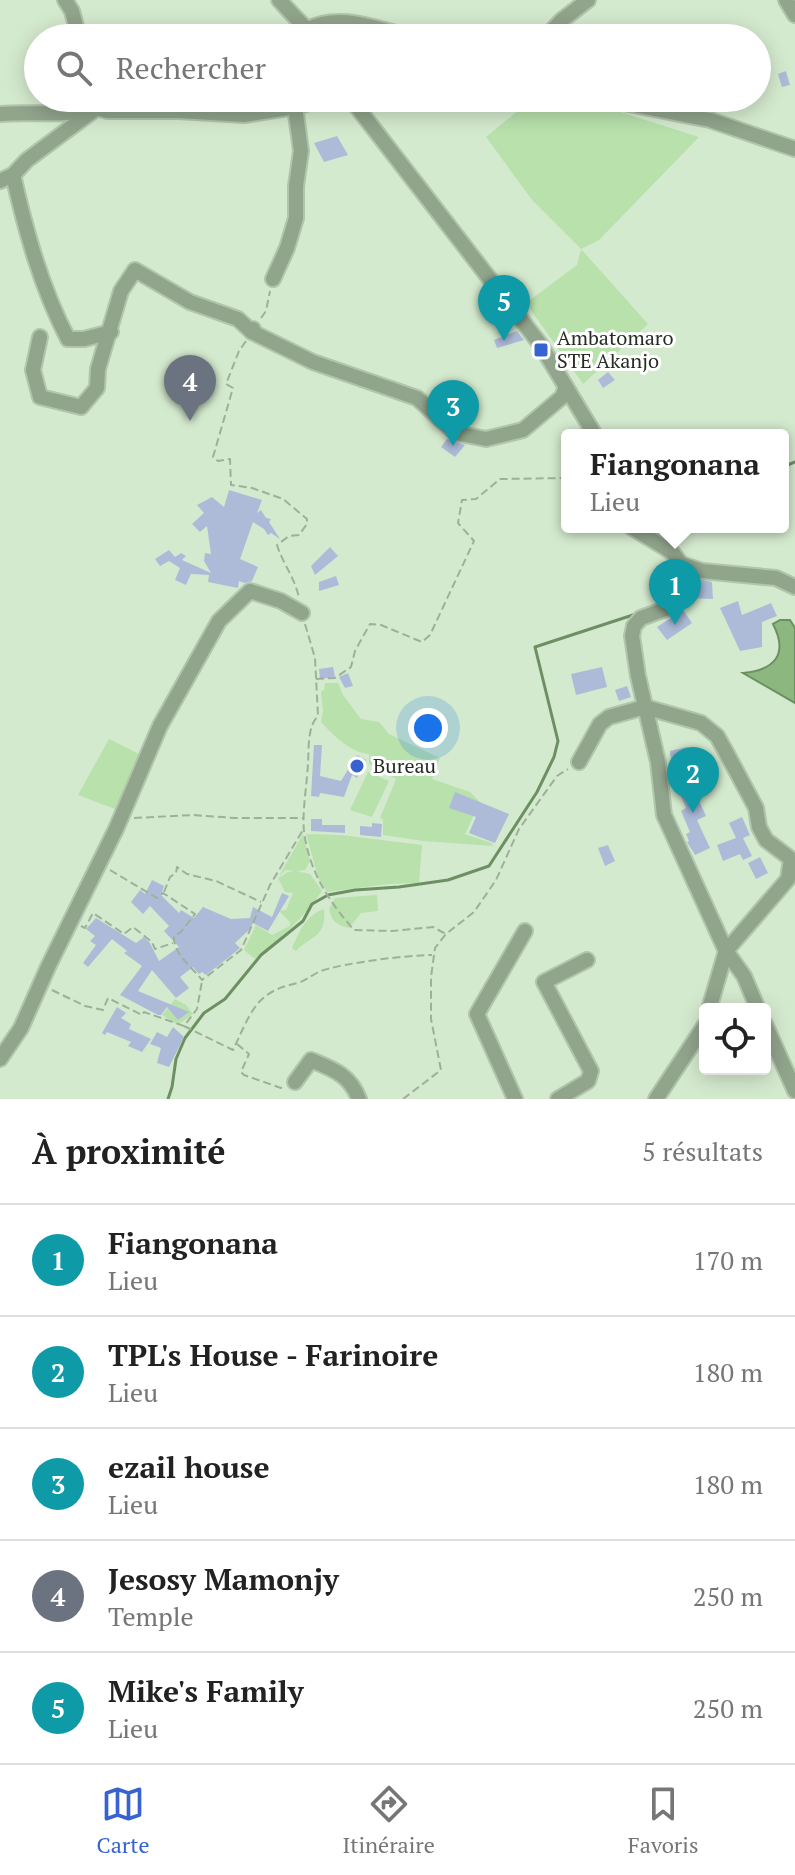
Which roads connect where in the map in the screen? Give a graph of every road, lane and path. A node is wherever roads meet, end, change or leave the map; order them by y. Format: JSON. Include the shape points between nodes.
{"nodes":[{"id":1,"x":65,"y":0,"type":"edge"},
{"id":2,"x":279,"y":0,"type":"edge"},
{"id":3,"x":588,"y":0,"type":"edge"},
{"id":4,"x":786,"y":0,"type":"edge"},
{"id":5,"x":795,"y":15,"type":"edge"},
{"id":6,"x":75,"y":24,"type":"edge"},
{"id":7,"x":302,"y":24,"type":"edge"},
{"id":8,"x":320,"y":24,"type":"edge"},
{"id":9,"x":359,"y":24,"type":"edge"},
{"id":10,"x":558,"y":24,"type":"edge"},
{"id":11,"x":24,"y":111,"type":"edge"},
{"id":12,"x":54,"y":112,"type":"edge"},
{"id":13,"x":81,"y":112,"type":"edge"},
{"id":14,"x":85,"y":112,"type":"edge"},
{"id":15,"x":195,"y":112,"type":"edge"},
{"id":16,"x":263,"y":112,"type":"edge"},
{"id":17,"x":296,"y":112,"type":"edge"},
{"id":18,"x":361,"y":112,"type":"edge"},
{"id":19,"x":669,"y":112,"type":"edge"},
{"id":20,"x":0,"y":114,"type":"edge"},
{"id":21,"x":795,"y":149,"type":"edge"},
{"id":22,"x":6,"y":178,"type":"edge"},
{"id":23,"x":273,"y":279,"type":"joint"},
{"id":24,"x":253,"y":331,"type":"junction"},
{"id":25,"x":111,"y":332,"type":"junction"},
{"id":26,"x":40,"y":337,"type":"dead end"},
{"id":27,"x":566,"y":387,"type":"junction"},
{"id":28,"x":591,"y":429,"type":"edge"},
{"id":29,"x":561,"y":478,"type":"edge"},
{"id":30,"x":641,"y":533,"type":"edge"},
{"id":31,"x":681,"y":564,"type":"junction"},
{"id":32,"x":795,"y":587,"type":"edge"},
{"id":33,"x":302,"y":613,"type":"junction"},
{"id":34,"x":315,"y":679,"type":"junction"},
{"id":35,"x":645,"y":707,"type":"junction"},
{"id":36,"x":579,"y":762,"type":"joint"},
{"id":37,"x":121,"y":818,"type":"junction"},
{"id":38,"x":305,"y":818,"type":"junction"},
{"id":39,"x":304,"y":826,"type":"junction"},
{"id":40,"x":793,"y":859,"type":"edge"},
{"id":41,"x":99,"y":863,"type":"junction"},
{"id":42,"x":163,"y":893,"type":"junction"},
{"id":43,"x":263,"y":903,"type":"junction"},
{"id":44,"x":71,"y":921,"type":"junction"},
{"id":45,"x":525,"y":931,"type":"dead end"},
{"id":46,"x":446,"y":934,"type":"junction"},
{"id":47,"x":174,"y":943,"type":"junction"},
{"id":48,"x":726,"y":951,"type":"junction"},
{"id":49,"x":434,"y":955,"type":"junction"},
{"id":50,"x":587,"y":960,"type":"dead end"},
{"id":51,"x":202,"y":980,"type":"junction"},
{"id":52,"x":40,"y":985,"type":"junction"},
{"id":53,"x":711,"y":1003,"type":"edge"},
{"id":54,"x":755,"y":1003,"type":"edge"},
{"id":55,"x":184,"y":1027,"type":"junction"},
{"id":56,"x":699,"y":1034,"type":"edge"},
{"id":57,"x":771,"y":1037,"type":"edge"},
{"id":58,"x":6,"y":1040,"type":"edge"},
{"id":59,"x":236,"y":1043,"type":"junction"},
{"id":60,"x":0,"y":1059,"type":"edge"},
{"id":61,"x":295,"y":1082,"type":"joint"},
{"id":62,"x":795,"y":1091,"type":"edge"},
{"id":63,"x":359,"y":1099,"type":"edge"},
{"id":64,"x":403,"y":1099,"type":"edge"},
{"id":65,"x":515,"y":1099,"type":"edge"},
{"id":66,"x":558,"y":1099,"type":"edge"},
{"id":67,"x":656,"y":1099,"type":"edge"}],
"edges":[{"from":1,"to":6,"type":"street"},
{"from":2,"to":7,"type":"street"},
{"from":3,"to":10,"type":"street"},
{"from":4,"to":5,"type":"street"},
{"from":8,"to":9,"type":"street"},
{"from":11,"to":20,"type":"street"},
{"from":12,"to":13,"type":"street"},
{"from":14,"to":22,"type":"street"},
{"from":15,"to":16,"type":"street"},
{"from":17,"to":23,"type":"street","via":[[301,151],[296,218]]},
{"from":18,"to":27,"type":"street","via":[[514,309]]},
{"from":19,"to":21,"type":"street"},
{"from":22,"to":25,"type":"street","via":[[68,339]]},
{"from":23,"to":24,"type":"path","via":[[266,311]]},
{"from":24,"to":25,"type":"street","via":[[135,270],[121,291]]},
{"from":24,"to":27,"type":"street","via":[[313,362],[417,398],[456,433],[486,439],[523,430],[562,397]]},
{"from":24,"to":33,"type":"path","via":[[226,384],[233,388],[213,457],[230,459],[231,485],[283,499],[307,519],[299,535],[277,545],[295,581]]},
{"from":25,"to":26,"type":"street","via":[[97,388],[81,407],[40,397],[33,370]]},
{"from":27,"to":28,"type":"street"},
{"from":29,"to":34,"type":"path","via":[[500,479],[476,499],[462,500],[458,523],[474,541],[430,635],[422,642],[370,624],[351,667],[335,678]]},
{"from":30,"to":31,"type":"street"},
{"from":31,"to":32,"type":"street","via":[[776,578]]},
{"from":31,"to":35,"type":"street","via":[[677,600],[634,626]]},
{"from":33,"to":34,"type":"path","via":[[315,658]]},
{"from":33,"to":37,"type":"street","via":[[250,591],[219,621],[160,726]]},
{"from":34,"to":38,"type":"path","via":[[318,716],[309,744]]},
{"from":35,"to":36,"type":"street","via":[[600,724]]},
{"from":35,"to":40,"type":"street","via":[[701,723],[717,736],[756,808],[766,840]]},
{"from":35,"to":48,"type":"street","via":[[664,815]]},
{"from":36,"to":46,"type":"path","via":[[557,776],[519,829],[489,891],[474,912]]},
{"from":37,"to":38,"type":"path"},
{"from":37,"to":41,"type":"street"},
{"from":38,"to":39,"type":"path"},
{"from":39,"to":43,"type":"path"},
{"from":39,"to":46,"type":"path","via":[[318,880],[354,930],[433,927]]},
{"from":40,"to":48,"type":"street","via":[[788,879]]},
{"from":41,"to":42,"type":"path","via":[[154,897]]},
{"from":41,"to":44,"type":"street"},
{"from":42,"to":43,"type":"path","via":[[177,867]]},
{"from":42,"to":47,"type":"path","via":[[195,914],[174,936]]},
{"from":43,"to":51,"type":"path","via":[[241,950]]},
{"from":44,"to":47,"type":"path","via":[[85,928],[93,913],[124,934],[133,927],[155,949]]},
{"from":44,"to":52,"type":"street"},
{"from":45,"to":65,"type":"street","via":[[477,1014]]},
{"from":46,"to":49,"type":"path"},
{"from":47,"to":51,"type":"path"},
{"from":48,"to":53,"type":"street"},
{"from":48,"to":54,"type":"street"},
{"from":49,"to":59,"type":"path","via":[[344,966],[290,982],[258,1003]]},
{"from":49,"to":64,"type":"path","via":[[431,1019],[441,1070]]},
{"from":50,"to":66,"type":"street","via":[[544,982],[591,1071],[588,1081]]},
{"from":51,"to":55,"type":"path","via":[[197,1009]]},
{"from":52,"to":55,"type":"path","via":[[85,1006],[103,1010],[108,998]]},
{"from":52,"to":58,"type":"street","via":[[21,1028]]},
{"from":55,"to":59,"type":"path","via":[[233,1050]]},
{"from":56,"to":67,"type":"street"},
{"from":57,"to":62,"type":"street"},
{"from":58,"to":60,"type":"street"},
{"from":59,"to":61,"type":"path","via":[[249,1054],[244,1075],[281,1088],[285,1078]]},
{"from":61,"to":63,"type":"street","via":[[311,1060],[345,1077]]}]}
